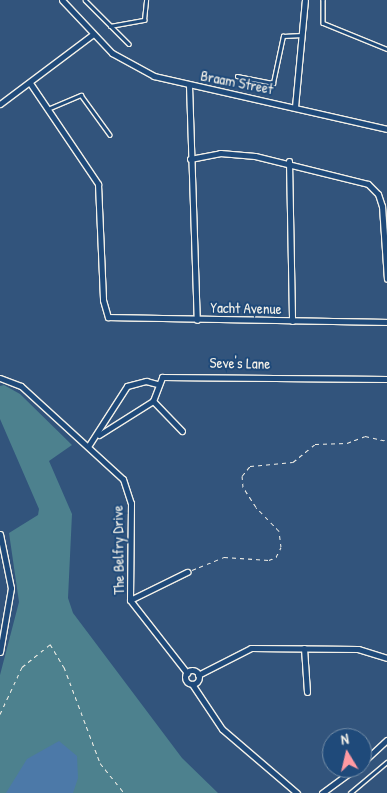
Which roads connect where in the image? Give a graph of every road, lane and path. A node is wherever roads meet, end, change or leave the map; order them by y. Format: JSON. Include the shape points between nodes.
{"nodes":[{"id":1,"x":62,"y":0,"type":"edge"},
{"id":2,"x":85,"y":0,"type":"edge"},
{"id":3,"x":146,"y":0,"type":"edge"},
{"id":4,"x":305,"y":0,"type":"edge"},
{"id":5,"x":322,"y":0,"type":"edge"},
{"id":6,"x":109,"y":26,"type":"junction"},
{"id":7,"x":92,"y":35,"type":"junction"},
{"id":8,"x":302,"y":35,"type":"junction"},
{"id":9,"x":129,"y":44,"type":"dead end"},
{"id":10,"x":387,"y":49,"type":"edge"},
{"id":11,"x":237,"y":76,"type":"dead end"},
{"id":12,"x":30,"y":83,"type":"junction"},
{"id":13,"x":189,"y":85,"type":"junction"},
{"id":14,"x":0,"y":104,"type":"edge"},
{"id":15,"x":295,"y":107,"type":"junction"},
{"id":16,"x":48,"y":109,"type":"junction"},
{"id":17,"x":387,"y":129,"type":"edge"},
{"id":18,"x":110,"y":135,"type":"dead end"},
{"id":19,"x":190,"y":158,"type":"junction"},
{"id":20,"x":289,"y":162,"type":"junction"},
{"id":21,"x":387,"y":268,"type":"edge"},
{"id":22,"x":387,"y":279,"type":"edge"},
{"id":23,"x":197,"y":320,"type":"junction"},
{"id":24,"x":292,"y":321,"type":"junction"},
{"id":25,"x":387,"y":322,"type":"edge"},
{"id":26,"x":0,"y":378,"type":"edge"},
{"id":27,"x":387,"y":379,"type":"edge"},
{"id":28,"x":157,"y":384,"type":"junction"},
{"id":29,"x":153,"y":401,"type":"junction"},
{"id":30,"x":182,"y":431,"type":"dead end"},
{"id":31,"x":99,"y":435,"type":"junction"},
{"id":32,"x":387,"y":441,"type":"edge"},
{"id":33,"x":89,"y":445,"type":"junction"},
{"id":34,"x":0,"y":534,"type":"edge"},
{"id":35,"x":187,"y":572,"type":"joint"},
{"id":36,"x":130,"y":600,"type":"junction"},
{"id":37,"x":304,"y":648,"type":"junction"},
{"id":38,"x":0,"y":652,"type":"edge"},
{"id":39,"x":387,"y":658,"type":"edge"},
{"id":40,"x":187,"y":673,"type":"junction"},
{"id":41,"x":198,"y":675,"type":"junction"},
{"id":42,"x":192,"y":684,"type":"junction"},
{"id":43,"x":307,"y":692,"type":"dead end"},
{"id":44,"x":0,"y":714,"type":"edge"},
{"id":45,"x":387,"y":740,"type":"edge"},
{"id":46,"x":372,"y":754,"type":"edge"},
{"id":47,"x":387,"y":762,"type":"edge"},
{"id":48,"x":342,"y":778,"type":"edge"},
{"id":49,"x":124,"y":793,"type":"edge"},
{"id":50,"x":297,"y":793,"type":"edge"},
{"id":51,"x":322,"y":793,"type":"edge"},
{"id":52,"x":350,"y":793,"type":"edge"}],
"edges":[{"from":1,"to":7,"type":"street","name":"Braam Street"},
{"from":2,"to":6,"type":"lane"},
{"from":3,"to":6,"type":"lane","via":[[147,16],[140,23]]},
{"from":4,"to":8,"type":"street"},
{"from":5,"to":10,"type":"lane","via":[[322,23]]},
{"from":6,"to":9,"type":"lane"},
{"from":7,"to":12,"type":"street"},
{"from":7,"to":13,"type":"street","name":"Braam Street","via":[[132,66]]},
{"from":8,"to":11,"type":"lane","via":[[283,36],[273,83]]},
{"from":8,"to":15,"type":"street"},
{"from":12,"to":14,"type":"street"},
{"from":12,"to":16,"type":"street"},
{"from":13,"to":15,"type":"street","name":"Braam Street"},
{"from":13,"to":19,"type":"street"},
{"from":15,"to":17,"type":"street","name":"Braam Street"},
{"from":16,"to":18,"type":"lane","via":[[81,95]]},
{"from":16,"to":23,"type":"street","name":"Yacht Avenue","via":[[98,184],[105,314],[111,318]]},
{"from":19,"to":20,"type":"street","via":[[220,153]]},
{"from":19,"to":23,"type":"street"},
{"from":20,"to":21,"type":"street","via":[[374,188],[382,206]]},
{"from":20,"to":24,"type":"street"},
{"from":21,"to":22,"type":"street"},
{"from":23,"to":24,"type":"street","name":"Yacht Avenue"},
{"from":24,"to":25,"type":"street","name":"Yacht Avenue"},
{"from":26,"to":33,"type":"street","name":"The Belfry Drive","via":[[22,386]]},
{"from":27,"to":28,"type":"street","name":"Seve's Lane","via":[[168,376]]},
{"from":28,"to":29,"type":"street"},
{"from":28,"to":31,"type":"street","name":"Seve's Lane","via":[[146,382],[127,386]]},
{"from":29,"to":30,"type":"street"},
{"from":29,"to":31,"type":"street"},
{"from":31,"to":33,"type":"street"},
{"from":32,"to":35,"type":"path","via":[[365,436],[339,444],[315,444],[293,462],[250,466],[242,476],[243,487],[279,531],[281,547],[276,557],[269,560],[224,557]]},
{"from":33,"to":36,"type":"street","name":"The Belfry Drive","via":[[114,468],[129,494]]},
{"from":34,"to":38,"type":"street","via":[[11,588]]},
{"from":35,"to":36,"type":"street"},
{"from":36,"to":40,"type":"street","name":"The Belfry Drive"},
{"from":37,"to":39,"type":"street","via":[[367,650]]},
{"from":37,"to":41,"type":"street","via":[[250,648]]},
{"from":37,"to":43,"type":"street"},
{"from":40,"to":41,"type":"street","via":[[193,671]]},
{"from":40,"to":42,"type":"street","name":"The Belfry Drive","via":[[186,681]]},
{"from":41,"to":42,"type":"street"},
{"from":42,"to":50,"type":"street","via":[[222,730]]},
{"from":44,"to":49,"type":"path","via":[[22,667],[50,644],[64,667],[100,763]]},
{"from":45,"to":46,"type":"street"},
{"from":47,"to":52,"type":"lane"},
{"from":48,"to":51,"type":"street"}]}
